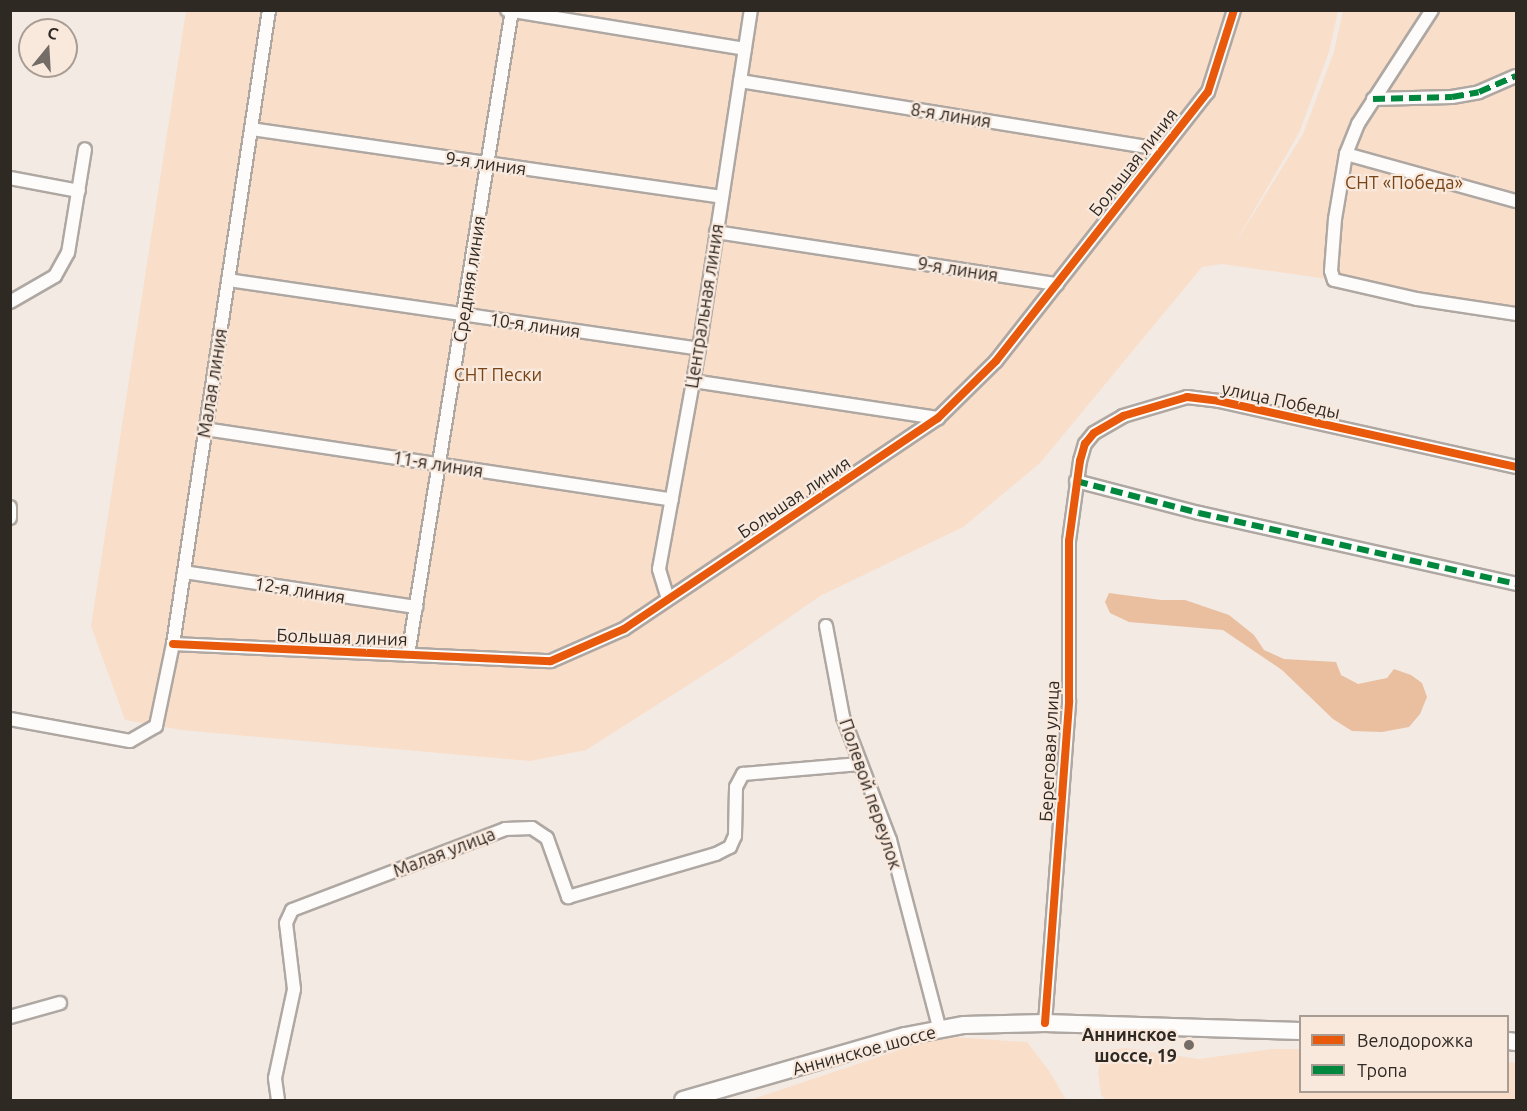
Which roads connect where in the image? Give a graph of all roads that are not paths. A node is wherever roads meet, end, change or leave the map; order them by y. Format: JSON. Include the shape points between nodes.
{"nodes":[{"id":1,"x":269,"y":10,"type":"edge"},
{"id":2,"x":507,"y":10,"type":"edge"},
{"id":3,"x":751,"y":10,"type":"edge"},
{"id":4,"x":1432,"y":10,"type":"edge"},
{"id":5,"x":512,"y":11,"type":"edge"},
{"id":6,"x":1232,"y":11,"type":"edge"},
{"id":7,"x":745,"y":49,"type":"junction"},
{"id":8,"x":1516,"y":76,"type":"edge"},
{"id":9,"x":740,"y":81,"type":"junction"},
{"id":10,"x":1373,"y":99,"type":"junction"},
{"id":11,"x":251,"y":129,"type":"junction"},
{"id":12,"x":85,"y":149,"type":"dead end"},
{"id":13,"x":1161,"y":149,"type":"junction"},
{"id":14,"x":1346,"y":154,"type":"junction"},
{"id":15,"x":487,"y":163,"type":"junction"},
{"id":16,"x":10,"y":178,"type":"edge"},
{"id":17,"x":79,"y":191,"type":"junction"},
{"id":18,"x":721,"y":197,"type":"junction"},
{"id":19,"x":1516,"y":201,"type":"edge"},
{"id":20,"x":716,"y":232,"type":"junction"},
{"id":21,"x":228,"y":280,"type":"junction"},
{"id":22,"x":1057,"y":284,"type":"junction"},
{"id":23,"x":10,"y":302,"type":"edge"},
{"id":24,"x":463,"y":314,"type":"junction"},
{"id":25,"x":1516,"y":314,"type":"edge"},
{"id":26,"x":699,"y":349,"type":"junction"},
{"id":27,"x":693,"y":381,"type":"junction"},
{"id":28,"x":938,"y":418,"type":"junction"},
{"id":29,"x":205,"y":429,"type":"junction"},
{"id":30,"x":439,"y":464,"type":"junction"},
{"id":31,"x":1516,"y":467,"type":"edge"},
{"id":32,"x":1076,"y":481,"type":"junction"},
{"id":33,"x":672,"y":500,"type":"junction"},
{"id":34,"x":10,"y":507,"type":"edge"},
{"id":35,"x":10,"y":518,"type":"edge"},
{"id":36,"x":184,"y":572,"type":"junction"},
{"id":37,"x":1516,"y":584,"type":"edge"},
{"id":38,"x":668,"y":599,"type":"junction"},
{"id":39,"x":416,"y":607,"type":"junction"},
{"id":40,"x":826,"y":626,"type":"dead end"},
{"id":41,"x":172,"y":644,"type":"junction"},
{"id":42,"x":408,"y":655,"type":"junction"},
{"id":43,"x":10,"y":719,"type":"edge"},
{"id":44,"x":860,"y":764,"type":"junction"},
{"id":45,"x":60,"y":1003,"type":"dead end"},
{"id":46,"x":10,"y":1017,"type":"edge"},
{"id":47,"x":1045,"y":1023,"type":"junction"},
{"id":48,"x":940,"y":1029,"type":"junction"},
{"id":49,"x":1299,"y":1031,"type":"edge"},
{"id":50,"x":278,"y":1101,"type":"edge"},
{"id":51,"x":683,"y":1101,"type":"edge"}],
"edges":[{"from":1,"to":11,"type":"street","name":"Малая линия"},
{"from":2,"to":5,"type":"street"},
{"from":3,"to":7,"type":"street","name":"Центральная линия"},
{"from":4,"to":10,"type":"street"},
{"from":5,"to":7,"type":"street"},
{"from":5,"to":15,"type":"street","name":"Средняя линия"},
{"from":6,"to":13,"type":"street","name":"Большая линия","via":[[1208,92]]},
{"from":7,"to":9,"type":"street","name":"Центральная линия"},
{"from":8,"to":10,"type":"street","via":[[1479,92],[1452,97]]},
{"from":9,"to":13,"type":"street","name":"8-я линия"},
{"from":9,"to":18,"type":"street","name":"Центральная линия"},
{"from":10,"to":14,"type":"street"},
{"from":11,"to":15,"type":"street","name":"9-я линия"},
{"from":11,"to":21,"type":"street","name":"Малая линия"},
{"from":12,"to":17,"type":"street"},
{"from":13,"to":22,"type":"street","name":"Большая линия"},
{"from":14,"to":19,"type":"street"},
{"from":14,"to":25,"type":"street","via":[[1335,219],[1331,271],[1334,280],[1417,299]]},
{"from":15,"to":18,"type":"street","name":"9-я линия"},
{"from":15,"to":24,"type":"street","name":"Средняя линия"},
{"from":16,"to":17,"type":"street"},
{"from":17,"to":23,"type":"street","via":[[68,253],[55,276]]},
{"from":18,"to":20,"type":"street","name":"Центральная линия"},
{"from":20,"to":22,"type":"street","name":"9-я линия"},
{"from":20,"to":26,"type":"street","name":"Центральная линия"},
{"from":21,"to":24,"type":"street","name":"10-я линия"},
{"from":21,"to":29,"type":"street","name":"Малая линия"},
{"from":22,"to":28,"type":"street","name":"Большая линия","via":[[996,362]]},
{"from":24,"to":26,"type":"street","name":"10-я линия"},
{"from":24,"to":30,"type":"street","name":"Средняя линия"},
{"from":26,"to":27,"type":"street","name":"Центральная линия"},
{"from":27,"to":28,"type":"street"},
{"from":27,"to":33,"type":"street","name":"Центральная линия"},
{"from":28,"to":38,"type":"street","name":"Большая линия"},
{"from":29,"to":30,"type":"street","name":"11-я линия"},
{"from":29,"to":36,"type":"street","name":"Малая линия"},
{"from":30,"to":33,"type":"street","name":"11-я линия"},
{"from":30,"to":39,"type":"street","name":"Средняя линия"},
{"from":31,"to":32,"type":"street","name":"улица Победы","via":[[1219,401],[1187,398],[1123,416],[1094,433],[1085,444]]},
{"from":32,"to":37,"type":"street","via":[[1199,513]]},
{"from":32,"to":47,"type":"street","name":"Береговая улица","via":[[1069,541],[1069,701]]},
{"from":33,"to":38,"type":"street","name":"Центральная линия","via":[[659,569]]},
{"from":34,"to":35,"type":"street"},
{"from":36,"to":39,"type":"street","name":"12-я линия"},
{"from":36,"to":41,"type":"street","name":"Малая линия"},
{"from":38,"to":42,"type":"street","name":"Большая линия","via":[[624,629],[552,661]]},
{"from":39,"to":42,"type":"street","name":"Средняя линия"},
{"from":40,"to":44,"type":"street","name":"Полевой переулок","via":[[843,717]]},
{"from":41,"to":42,"type":"street","name":"Большая линия"},
{"from":41,"to":43,"type":"street","name":"Малая линия","via":[[156,726],[130,741]]},
{"from":44,"to":48,"type":"street","name":"Полевой переулок","via":[[890,840]]},
{"from":44,"to":50,"type":"street","name":"Малая улица","via":[[743,774],[736,788],[735,836],[730,847],[568,897],[547,838],[532,828],[505,829],[292,910],[286,922],[294,989],[275,1078]]},
{"from":45,"to":46,"type":"street"},
{"from":47,"to":48,"type":"main road","name":"Аннинское шоссе"},
{"from":47,"to":49,"type":"main road","name":"Аннинское шоссе"},
{"from":48,"to":51,"type":"main road","name":"Аннинское шоссе"}]}
